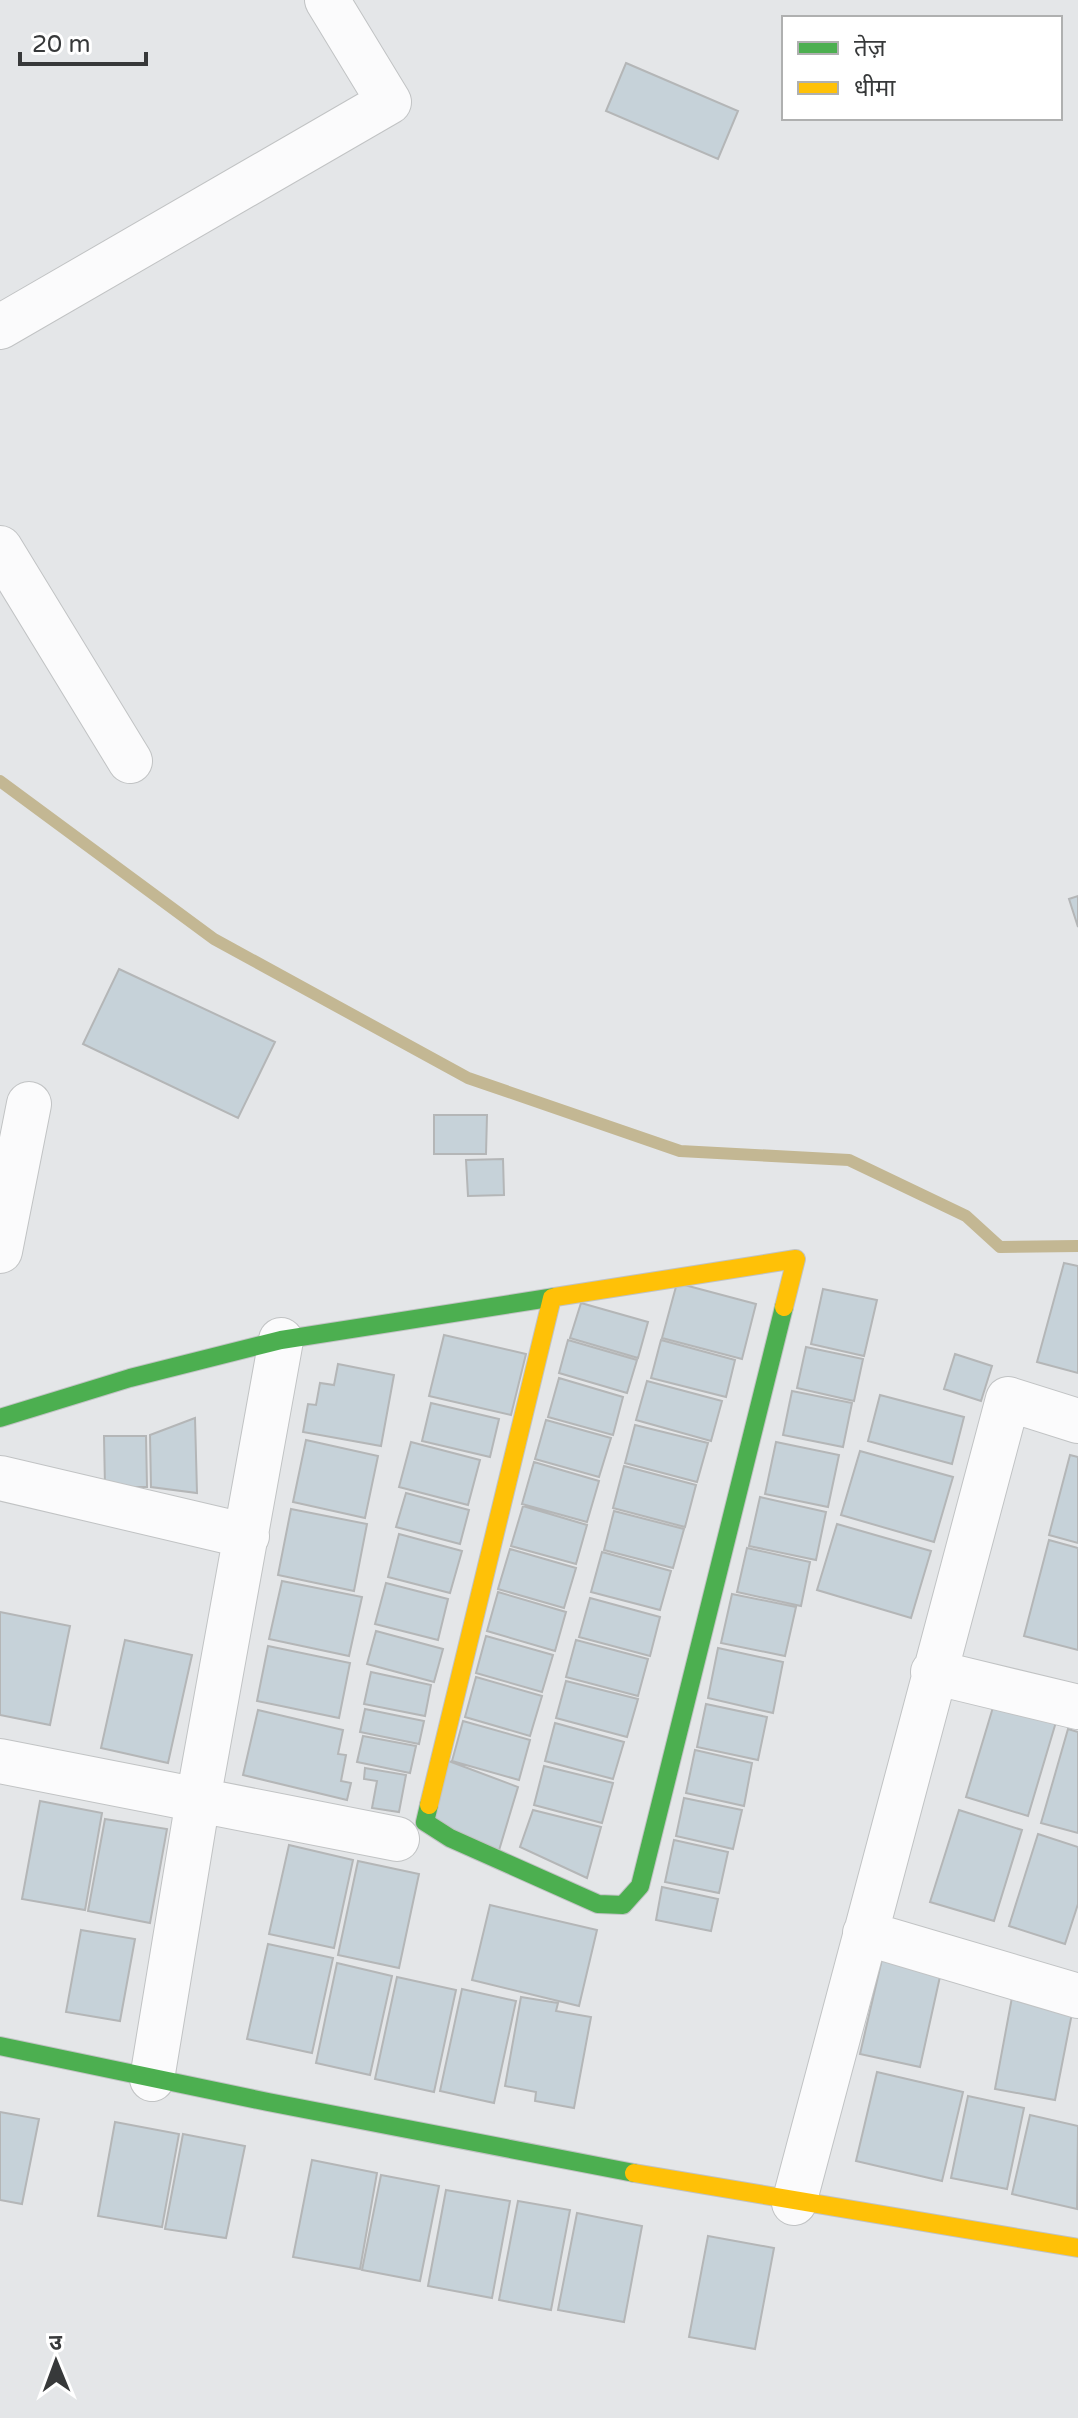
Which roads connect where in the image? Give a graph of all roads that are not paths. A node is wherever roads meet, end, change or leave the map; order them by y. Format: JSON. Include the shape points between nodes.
{"nodes":[{"id":1,"x":327,"y":0,"type":"edge"},
{"id":2,"x":0,"y":327,"type":"edge"},
{"id":3,"x":0,"y":548,"type":"edge"},
{"id":4,"x":130,"y":761,"type":"dead end"},
{"id":5,"x":29,"y":1104,"type":"dead end"},
{"id":6,"x":0,"y":1251,"type":"edge"},
{"id":7,"x":552,"y":1298,"type":"junction"},
{"id":8,"x":281,"y":1340,"type":"junction"},
{"id":9,"x":0,"y":1418,"type":"edge"},
{"id":10,"x":1078,"y":1421,"type":"edge"},
{"id":11,"x":0,"y":1478,"type":"edge"},
{"id":12,"x":247,"y":1536,"type":"junction"},
{"id":13,"x":933,"y":1672,"type":"junction"},
{"id":14,"x":1078,"y":1707,"type":"edge"},
{"id":15,"x":0,"y":1761,"type":"edge"},
{"id":16,"x":198,"y":1800,"type":"junction"},
{"id":17,"x":397,"y":1839,"type":"dead end"},
{"id":18,"x":865,"y":1933,"type":"junction"},
{"id":19,"x":1078,"y":1996,"type":"edge"},
{"id":20,"x":0,"y":2046,"type":"edge"},
{"id":21,"x":152,"y":2079,"type":"junction"},
{"id":22,"x":794,"y":2203,"type":"junction"},
{"id":23,"x":1078,"y":2248,"type":"edge"}],
"edges":[{"from":1,"to":2,"type":"street","via":[[389,102]]},
{"from":3,"to":4,"type":"street"},
{"from":5,"to":6,"type":"street"},
{"from":7,"to":7,"type":"street","via":[[796,1259],[640,1886],[623,1905],[598,1904],[425,1822]]},
{"from":7,"to":8,"type":"street"},
{"from":8,"to":9,"type":"street"},
{"from":8,"to":12,"type":"street"},
{"from":10,"to":13,"type":"street","via":[[1008,1399]]},
{"from":11,"to":12,"type":"street"},
{"from":12,"to":16,"type":"street"},
{"from":13,"to":14,"type":"street"},
{"from":13,"to":18,"type":"street"},
{"from":15,"to":16,"type":"street"},
{"from":16,"to":17,"type":"street"},
{"from":16,"to":21,"type":"street"},
{"from":18,"to":19,"type":"street"},
{"from":18,"to":22,"type":"street"},
{"from":20,"to":21,"type":"street"},
{"from":21,"to":22,"type":"street"},
{"from":22,"to":23,"type":"street"}]}
